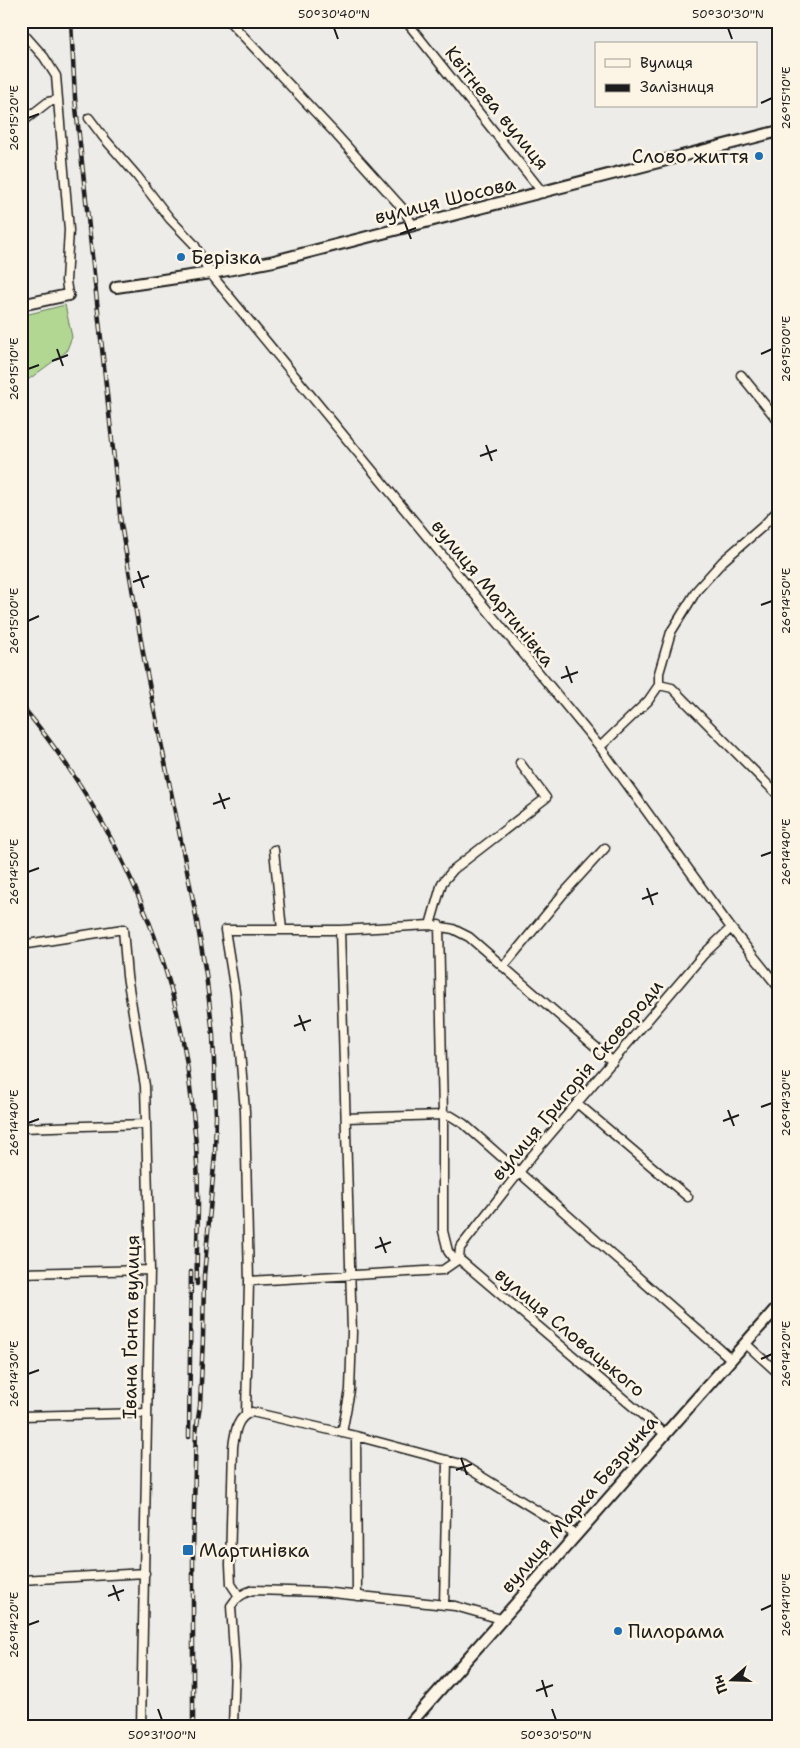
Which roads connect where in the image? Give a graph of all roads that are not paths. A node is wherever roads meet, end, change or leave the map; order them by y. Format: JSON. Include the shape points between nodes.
{"nodes":[{"id":1,"x":229,"y":21,"type":"edge"},
{"id":2,"x":406,"y":21,"type":"edge"},
{"id":3,"x":23,"y":37,"type":"edge"},
{"id":4,"x":58,"y":100,"type":"junction"},
{"id":5,"x":89,"y":118,"type":"dead end"},
{"id":6,"x":21,"y":123,"type":"edge"},
{"id":7,"x":779,"y":131,"type":"edge"},
{"id":8,"x":543,"y":193,"type":"junction"},
{"id":9,"x":413,"y":226,"type":"junction"},
{"id":10,"x":210,"y":273,"type":"junction"},
{"id":11,"x":116,"y":287,"type":"dead end"},
{"id":12,"x":68,"y":295,"type":"joint"},
{"id":13,"x":21,"y":305,"type":"edge"},
{"id":14,"x":741,"y":375,"type":"dead end"},
{"id":15,"x":779,"y":422,"type":"edge"},
{"id":16,"x":779,"y":509,"type":"edge"},
{"id":17,"x":658,"y":685,"type":"junction"},
{"id":18,"x":600,"y":747,"type":"junction"},
{"id":19,"x":520,"y":763,"type":"dead end"},
{"id":20,"x":779,"y":796,"type":"edge"},
{"id":21,"x":604,"y":848,"type":"dead end"},
{"id":22,"x":274,"y":850,"type":"dead end"},
{"id":23,"x":430,"y":925,"type":"junction"},
{"id":24,"x":439,"y":926,"type":"junction"},
{"id":25,"x":731,"y":928,"type":"junction"},
{"id":26,"x":282,"y":930,"type":"junction"},
{"id":27,"x":340,"y":930,"type":"junction"},
{"id":28,"x":21,"y":945,"type":"edge"},
{"id":29,"x":503,"y":967,"type":"junction"},
{"id":30,"x":779,"y":988,"type":"edge"},
{"id":31,"x":613,"y":1062,"type":"junction"},
{"id":32,"x":577,"y":1103,"type":"junction"},
{"id":33,"x":443,"y":1115,"type":"junction"},
{"id":34,"x":346,"y":1118,"type":"junction"},
{"id":35,"x":146,"y":1124,"type":"junction"},
{"id":36,"x":21,"y":1128,"type":"edge"},
{"id":37,"x":518,"y":1173,"type":"junction"},
{"id":38,"x":688,"y":1197,"type":"dead end"},
{"id":39,"x":457,"y":1260,"type":"junction"},
{"id":40,"x":150,"y":1270,"type":"junction"},
{"id":41,"x":21,"y":1273,"type":"edge"},
{"id":42,"x":351,"y":1276,"type":"junction"},
{"id":43,"x":249,"y":1282,"type":"junction"},
{"id":44,"x":779,"y":1305,"type":"edge"},
{"id":45,"x":745,"y":1343,"type":"junction"},
{"id":46,"x":731,"y":1358,"type":"junction"},
{"id":47,"x":779,"y":1374,"type":"edge"},
{"id":48,"x":147,"y":1413,"type":"junction"},
{"id":49,"x":246,"y":1414,"type":"junction"},
{"id":50,"x":21,"y":1416,"type":"edge"},
{"id":51,"x":342,"y":1433,"type":"junction"},
{"id":52,"x":665,"y":1434,"type":"junction"},
{"id":53,"x":356,"y":1436,"type":"junction"},
{"id":54,"x":447,"y":1460,"type":"junction"},
{"id":55,"x":575,"y":1534,"type":"junction"},
{"id":56,"x":144,"y":1573,"type":"junction"},
{"id":57,"x":21,"y":1580,"type":"edge"},
{"id":58,"x":239,"y":1596,"type":"junction"},
{"id":59,"x":357,"y":1596,"type":"junction"},
{"id":60,"x":444,"y":1605,"type":"junction"},
{"id":61,"x":501,"y":1619,"type":"junction"},
{"id":62,"x":141,"y":1727,"type":"edge"},
{"id":63,"x":233,"y":1727,"type":"edge"},
{"id":64,"x":407,"y":1727,"type":"edge"}],
"edges":[{"from":1,"to":9,"type":"street","via":[[404,210]]},
{"from":2,"to":8,"type":"street","name":"Квітнева вулиця"},
{"from":3,"to":4,"type":"street","via":[[52,68]]},
{"from":4,"to":6,"type":"street","via":[[45,104]]},
{"from":4,"to":12,"type":"street","via":[[69,230]]},
{"from":5,"to":10,"type":"street","name":"вулиця Мартинівка","via":[[194,244]]},
{"from":7,"to":8,"type":"main road","name":"вулиця Шосова"},
{"from":8,"to":9,"type":"main road","name":"вулиця Шосова"},
{"from":9,"to":10,"type":"main road","name":"вулиця Шосова","via":[[274,261]]},
{"from":10,"to":11,"type":"main road","name":"вулиця Шосова"},
{"from":10,"to":18,"type":"street","name":"вулиця Мартинівка"},
{"from":12,"to":13,"type":"main road"},
{"from":14,"to":15,"type":"street"},
{"from":16,"to":17,"type":"street","via":[[697,590],[671,632]]},
{"from":17,"to":18,"type":"street","via":[[648,701]]},
{"from":17,"to":20,"type":"street","via":[[672,688]]},
{"from":18,"to":25,"type":"street","name":"вулиця Мартинівка"},
{"from":19,"to":23,"type":"street","via":[[546,798],[454,869],[442,883]]},
{"from":21,"to":29,"type":"street"},
{"from":22,"to":26,"type":"street"},
{"from":23,"to":24,"type":"street"},
{"from":23,"to":27,"type":"street"},
{"from":24,"to":29,"type":"street","via":[[469,938]]},
{"from":24,"to":33,"type":"street"},
{"from":25,"to":30,"type":"street","name":"вулиця Мартинівка"},
{"from":25,"to":31,"type":"street","name":"вулиця Григорія Сковороди","via":[[704,954]]},
{"from":26,"to":27,"type":"street"},
{"from":26,"to":43,"type":"street","via":[[225,930],[235,992],[245,1111]]},
{"from":27,"to":34,"type":"street"},
{"from":28,"to":35,"type":"street","name":"Івана Ґонта вулиця","via":[[123,929],[127,976],[145,1086]]},
{"from":29,"to":31,"type":"street"},
{"from":31,"to":32,"type":"street","name":"вулиця Григорія Сковороди"},
{"from":32,"to":37,"type":"street","name":"вулиця Григорія Сковороди"},
{"from":32,"to":38,"type":"street"},
{"from":33,"to":34,"type":"street"},
{"from":33,"to":37,"type":"street","via":[[464,1124]]},
{"from":33,"to":39,"type":"street","via":[[443,1231],[448,1252]]},
{"from":34,"to":42,"type":"street"},
{"from":35,"to":36,"type":"street"},
{"from":35,"to":40,"type":"street","name":"Івана Ґонта вулиця"},
{"from":37,"to":39,"type":"street","name":"вулиця Григорія Сковороди","via":[[460,1248]]},
{"from":37,"to":46,"type":"street"},
{"from":39,"to":42,"type":"street","via":[[442,1270]]},
{"from":39,"to":52,"type":"street","name":"вулиця Словацького"},
{"from":40,"to":41,"type":"street"},
{"from":40,"to":48,"type":"street","name":"Івана Ґонта вулиця"},
{"from":42,"to":43,"type":"street"},
{"from":42,"to":51,"type":"street","via":[[350,1390]]},
{"from":43,"to":49,"type":"street"},
{"from":44,"to":45,"type":"main road","name":"вулиця Марка Безручка"},
{"from":45,"to":46,"type":"main road","name":"вулиця Марка Безручка"},
{"from":45,"to":47,"type":"street"},
{"from":46,"to":52,"type":"main road","name":"вулиця Марка Безручка"},
{"from":48,"to":50,"type":"street"},
{"from":48,"to":56,"type":"street","name":"Івана Ґонта вулиця"},
{"from":49,"to":51,"type":"street","via":[[258,1413]]},
{"from":49,"to":58,"type":"street","via":[[240,1419],[235,1432],[231,1472],[230,1565],[232,1584]]},
{"from":51,"to":53,"type":"street"},
{"from":52,"to":55,"type":"main road","name":"вулиця Марка Безручка"},
{"from":53,"to":54,"type":"street"},
{"from":53,"to":59,"type":"street"},
{"from":54,"to":55,"type":"street","via":[[461,1464]]},
{"from":54,"to":60,"type":"street"},
{"from":55,"to":61,"type":"main road","name":"вулиця Марка Безручка"},
{"from":56,"to":57,"type":"street"},
{"from":56,"to":62,"type":"street","name":"Івана Ґонта вулиця"},
{"from":58,"to":59,"type":"street","via":[[253,1590]]},
{"from":58,"to":63,"type":"street","via":[[231,1606],[235,1667]]},
{"from":59,"to":60,"type":"street"},
{"from":60,"to":61,"type":"street"},
{"from":61,"to":64,"type":"main road","name":"вулиця Марка Безручка"}]}
